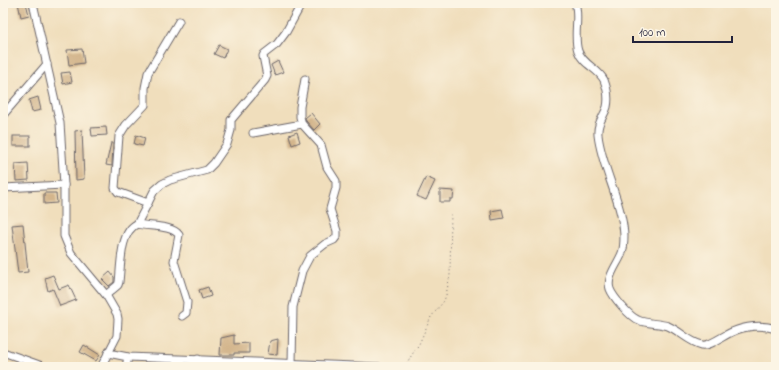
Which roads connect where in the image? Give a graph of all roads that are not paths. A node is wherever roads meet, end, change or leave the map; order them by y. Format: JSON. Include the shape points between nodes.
{"nodes":[{"id":1,"x":34,"y":3,"type":"edge"},
{"id":2,"x":302,"y":3,"type":"edge"},
{"id":3,"x":575,"y":3,"type":"edge"},
{"id":4,"x":179,"y":21,"type":"dead end"},
{"id":5,"x":47,"y":64,"type":"junction"},
{"id":6,"x":305,"y":79,"type":"dead end"},
{"id":7,"x":6,"y":107,"type":"edge"},
{"id":8,"x":3,"y":115,"type":"edge"},
{"id":9,"x":302,"y":124,"type":"junction"},
{"id":10,"x":253,"y":133,"type":"dead end"},
{"id":11,"x":64,"y":185,"type":"junction"},
{"id":12,"x":3,"y":188,"type":"edge"},
{"id":13,"x":148,"y":203,"type":"junction"},
{"id":14,"x":137,"y":224,"type":"junction"},
{"id":15,"x":106,"y":296,"type":"junction"},
{"id":16,"x":182,"y":316,"type":"dead end"},
{"id":17,"x":776,"y":329,"type":"edge"},
{"id":18,"x":3,"y":352,"type":"edge"},
{"id":19,"x":108,"y":353,"type":"junction"},
{"id":20,"x":128,"y":357,"type":"junction"},
{"id":21,"x":220,"y":364,"type":"edge"},
{"id":22,"x":292,"y":364,"type":"junction"},
{"id":23,"x":197,"y":365,"type":"edge"},
{"id":24,"x":45,"y":367,"type":"edge"},
{"id":25,"x":101,"y":367,"type":"edge"},
{"id":26,"x":126,"y":367,"type":"edge"},
{"id":27,"x":379,"y":367,"type":"edge"}],
"edges":[{"from":1,"to":5,"type":"street"},
{"from":2,"to":13,"type":"street","via":[[286,32],[277,44],[264,54],[267,76],[231,120],[227,144],[214,163],[207,170],[162,184],[154,191]]},
{"from":3,"to":17,"type":"street","via":[[578,50],[582,59],[603,79],[608,93],[607,107],[599,122],[598,134],[624,235],[623,251],[611,275],[609,289],[637,320],[668,327],[704,346],[732,331],[748,327],[768,326]]},
{"from":4,"to":13,"type":"street","via":[[148,73],[144,88],[145,106],[119,136],[116,190]]},
{"from":5,"to":7,"type":"street"},
{"from":5,"to":11,"type":"street","via":[[59,118]]},
{"from":6,"to":9,"type":"street","via":[[300,107]]},
{"from":7,"to":8,"type":"street"},
{"from":9,"to":10,"type":"street"},
{"from":9,"to":22,"type":"street","via":[[321,145],[327,167],[336,181],[330,209],[337,236],[310,256],[302,271],[293,307]]},
{"from":11,"to":12,"type":"street"},
{"from":11,"to":15,"type":"street","via":[[63,227],[67,245]]},
{"from":13,"to":14,"type":"street"},
{"from":14,"to":15,"type":"street","via":[[133,226],[124,242],[120,282]]},
{"from":14,"to":16,"type":"street","via":[[170,229],[179,235],[174,261],[187,302],[186,313]]},
{"from":15,"to":19,"type":"street","via":[[117,314],[118,324],[117,336]]},
{"from":18,"to":24,"type":"street"},
{"from":19,"to":20,"type":"street"},
{"from":19,"to":25,"type":"street"},
{"from":20,"to":23,"type":"street"},
{"from":20,"to":26,"type":"street"},
{"from":21,"to":22,"type":"street"},
{"from":21,"to":23,"type":"street"},
{"from":22,"to":27,"type":"street"}]}
